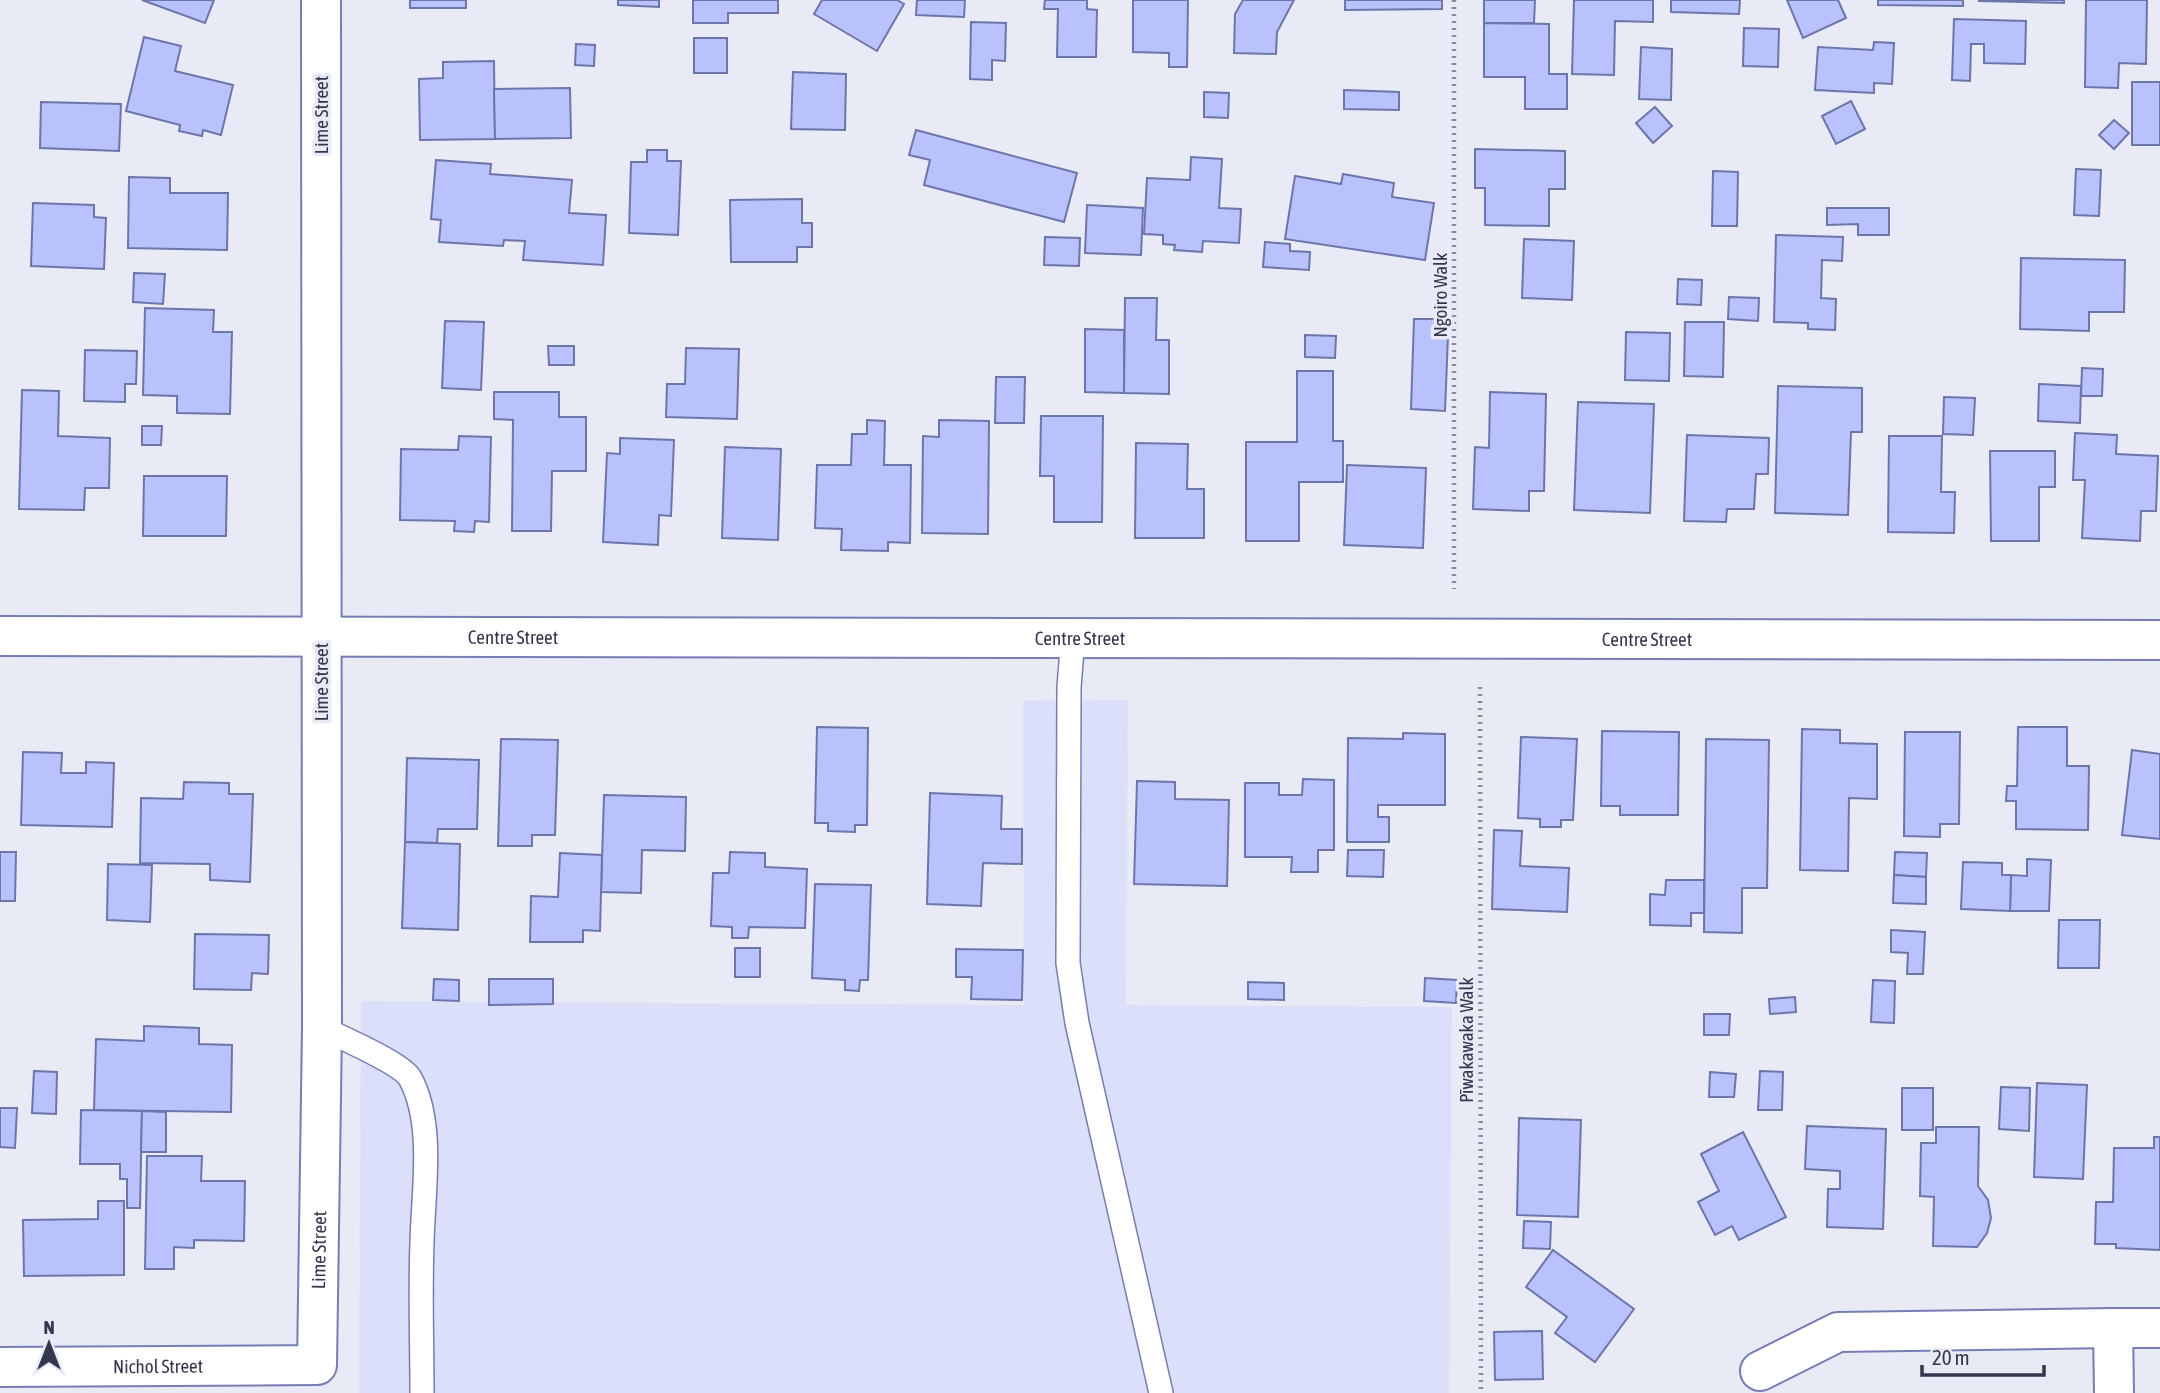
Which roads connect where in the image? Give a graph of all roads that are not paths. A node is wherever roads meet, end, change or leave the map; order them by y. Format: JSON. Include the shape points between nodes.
{"nodes":[{"id":1,"x":321,"y":0,"type":"edge"},
{"id":2,"x":0,"y":636,"type":"edge"},
{"id":3,"x":320,"y":636,"type":"junction"},
{"id":4,"x":1073,"y":637,"type":"junction"},
{"id":5,"x":2160,"y":640,"type":"edge"},
{"id":6,"x":322,"y":1028,"type":"junction"},
{"id":7,"x":2113,"y":1328,"type":"junction"},
{"id":8,"x":2160,"y":1328,"type":"edge"},
{"id":9,"x":317,"y":1365,"type":"joint"},
{"id":10,"x":0,"y":1367,"type":"edge"},
{"id":11,"x":1760,"y":1371,"type":"dead end"},
{"id":12,"x":422,"y":1393,"type":"edge"},
{"id":13,"x":1161,"y":1393,"type":"edge"},
{"id":14,"x":2114,"y":1393,"type":"edge"}],
"edges":[{"from":1,"to":3,"type":"street","name":"Lime Street"},
{"from":2,"to":3,"type":"street","name":"Centre Street"},
{"from":3,"to":4,"type":"street","name":"Centre Street"},
{"from":3,"to":6,"type":"street","name":"Lime Street"},
{"from":4,"to":5,"type":"street","name":"Centre Street"},
{"from":4,"to":13,"type":"lane","via":[[1068,963],[1077,1023]]},
{"from":6,"to":9,"type":"street","name":"Lime Street"},
{"from":6,"to":12,"type":"lane","via":[[363,1046],[409,1076],[420,1106],[425,1140]]},
{"from":7,"to":8,"type":"street"},
{"from":7,"to":11,"type":"street","via":[[1838,1332]]},
{"from":7,"to":14,"type":"street"},
{"from":9,"to":10,"type":"street","name":"Nichol Street"}]}
